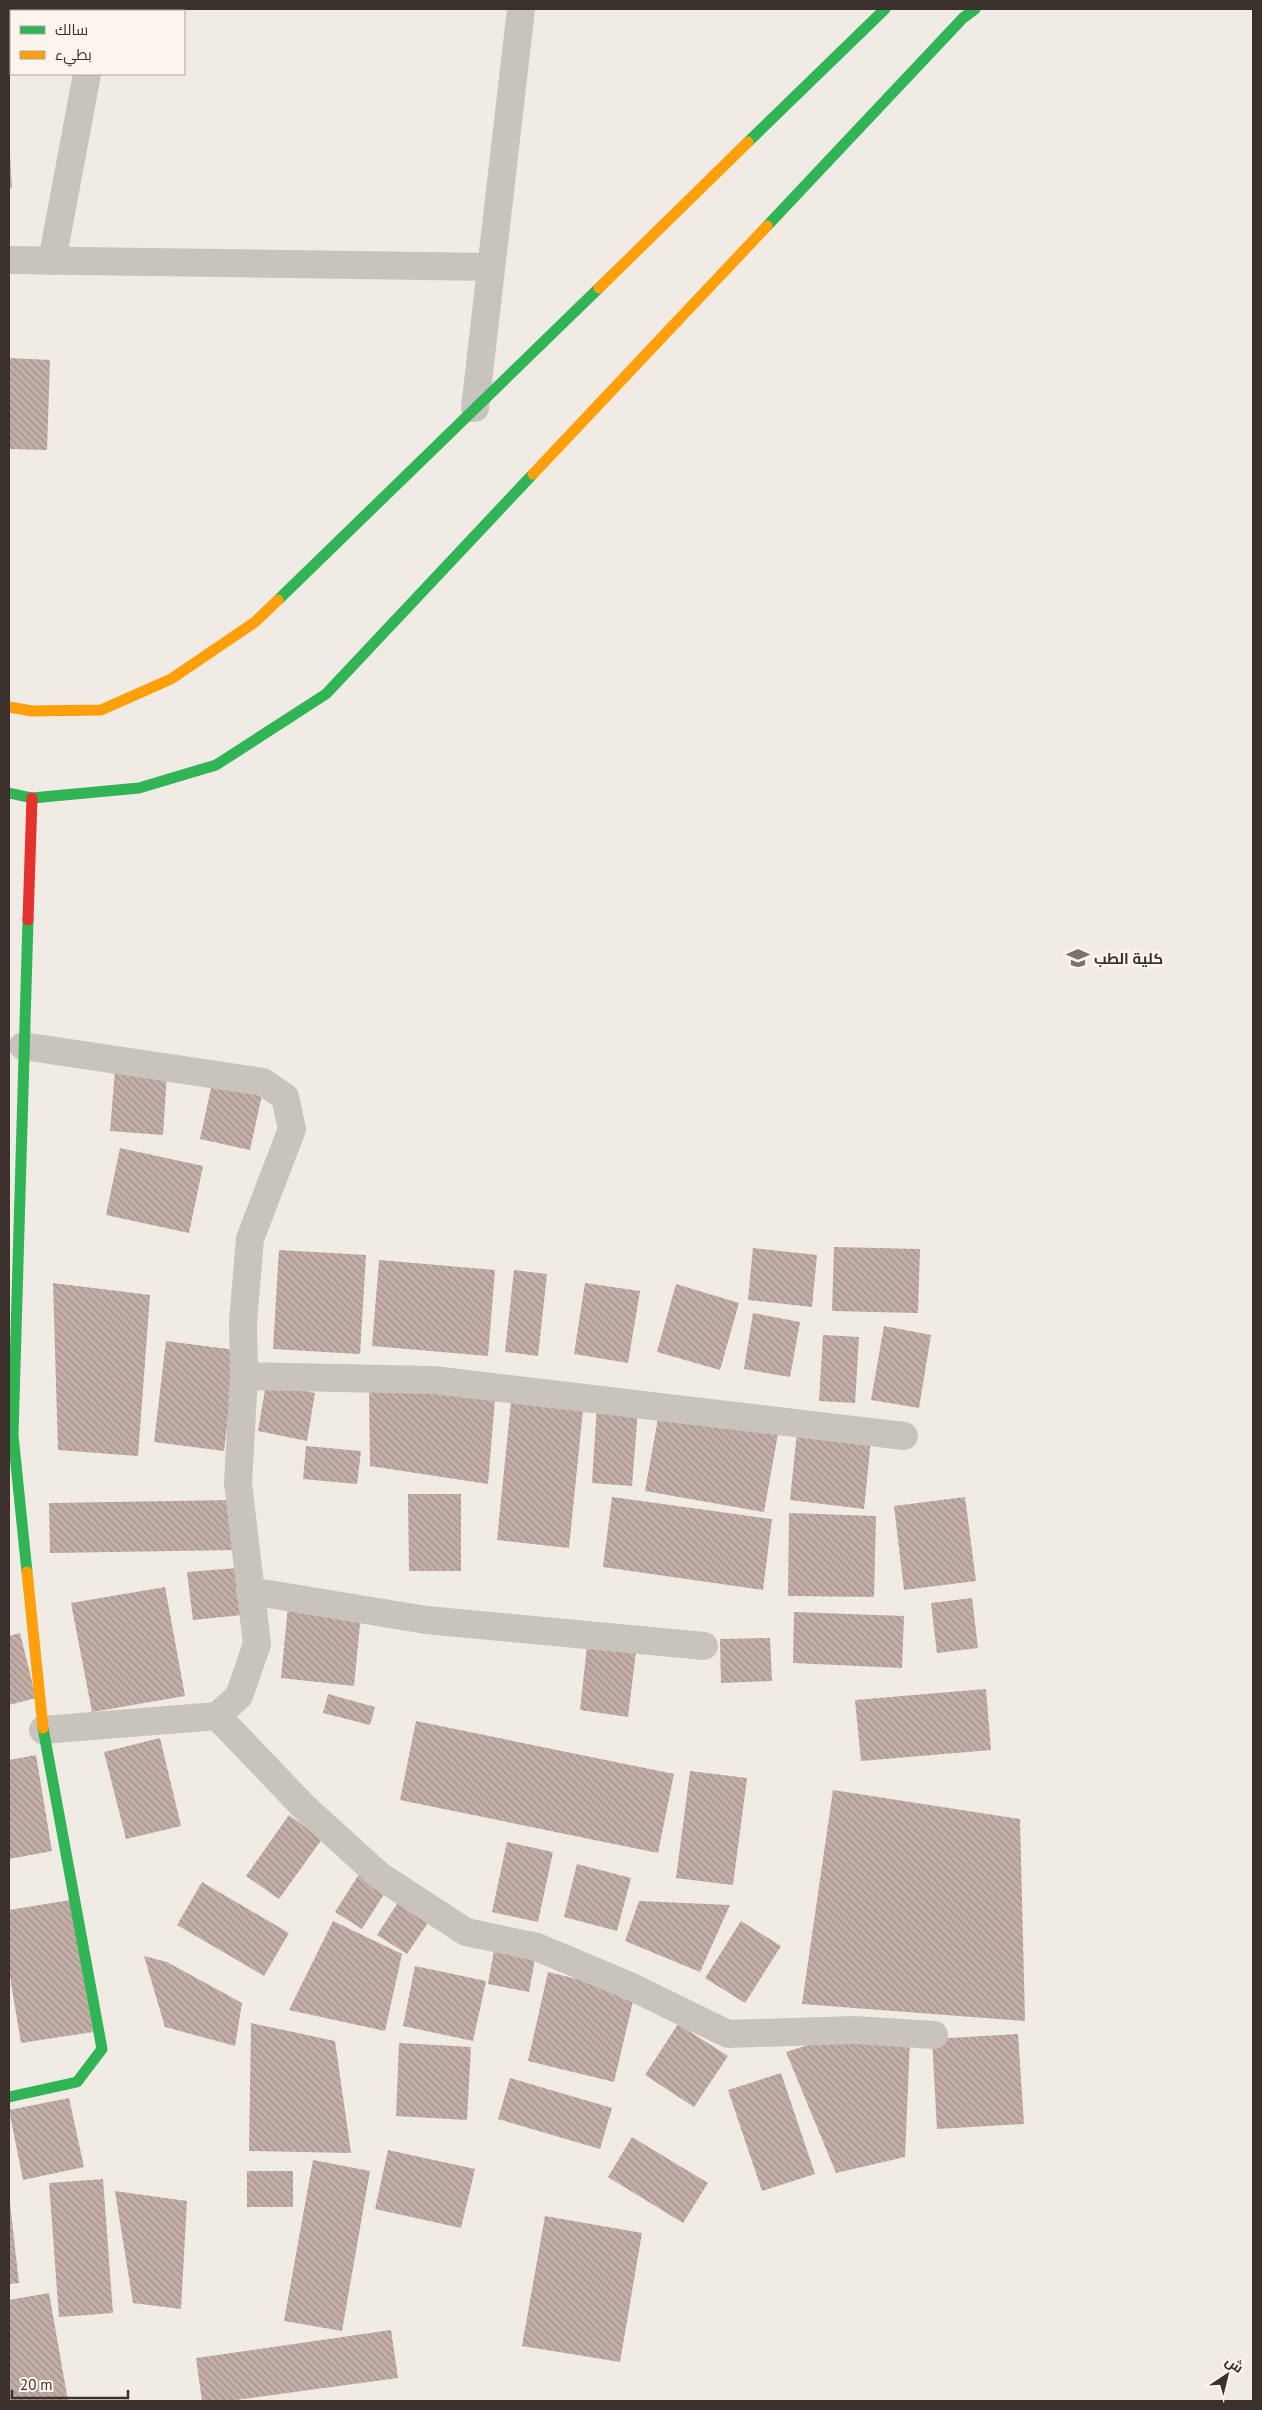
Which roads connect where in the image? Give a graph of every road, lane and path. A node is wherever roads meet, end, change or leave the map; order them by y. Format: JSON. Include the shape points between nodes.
{"nodes":[{"id":1,"x":520,"y":9,"type":"edge"},
{"id":2,"x":885,"y":9,"type":"edge"},
{"id":3,"x":975,"y":9,"type":"edge"},
{"id":4,"x":87,"y":75,"type":"edge"},
{"id":5,"x":9,"y":260,"type":"edge"},
{"id":6,"x":52,"y":261,"type":"junction"},
{"id":7,"x":491,"y":267,"type":"junction"},
{"id":8,"x":475,"y":408,"type":"junction"},
{"id":9,"x":9,"y":707,"type":"edge"},
{"id":10,"x":9,"y":793,"type":"edge"},
{"id":11,"x":32,"y":798,"type":"junction"},
{"id":12,"x":23,"y":1046,"type":"junction"},
{"id":13,"x":14,"y":1212,"type":"edge"},
{"id":14,"x":244,"y":1376,"type":"junction"},
{"id":15,"x":904,"y":1436,"type":"dead end"},
{"id":16,"x":250,"y":1591,"type":"junction"},
{"id":17,"x":704,"y":1646,"type":"dead end"},
{"id":18,"x":217,"y":1716,"type":"junction"},
{"id":19,"x":43,"y":1730,"type":"junction"},
{"id":20,"x":934,"y":2035,"type":"dead end"},
{"id":21,"x":9,"y":2097,"type":"edge"}],
"edges":[{"from":1,"to":7,"type":"street"},
{"from":2,"to":8,"type":"street"},
{"from":3,"to":11,"type":"street","via":[[963,18],[326,694],[216,765],[139,788]]},
{"from":4,"to":6,"type":"street"},
{"from":5,"to":6,"type":"street"},
{"from":6,"to":7,"type":"street"},
{"from":7,"to":8,"type":"street"},
{"from":8,"to":9,"type":"street","via":[[254,622],[171,679],[101,710],[32,711]]},
{"from":10,"to":11,"type":"street"},
{"from":11,"to":12,"type":"street"},
{"from":12,"to":13,"type":"street"},
{"from":12,"to":14,"type":"street","via":[[264,1082],[285,1097],[292,1129],[250,1239],[243,1322]]},
{"from":13,"to":19,"type":"street","via":[[13,1435]]},
{"from":14,"to":15,"type":"street","via":[[433,1380]]},
{"from":14,"to":16,"type":"street","via":[[238,1483]]},
{"from":16,"to":17,"type":"street","via":[[426,1620]]},
{"from":16,"to":18,"type":"street","via":[[257,1644],[239,1696]]},
{"from":18,"to":19,"type":"street"},
{"from":18,"to":20,"type":"street","via":[[304,1806],[380,1876],[466,1932],[538,1947],[728,2034],[854,2030]]},
{"from":19,"to":21,"type":"street","via":[[102,2049],[77,2082]]}]}
